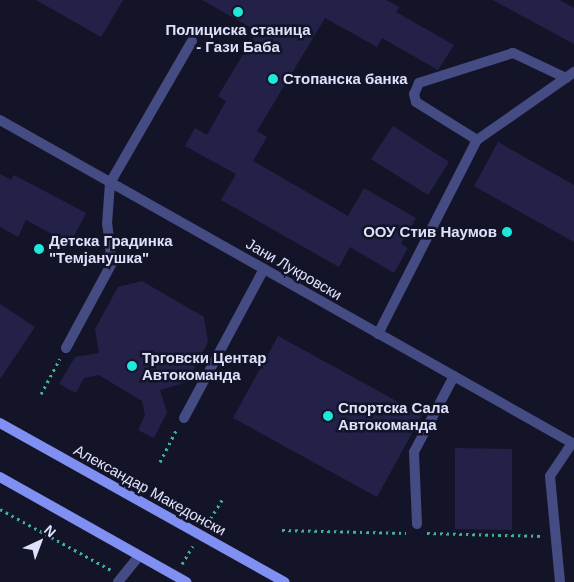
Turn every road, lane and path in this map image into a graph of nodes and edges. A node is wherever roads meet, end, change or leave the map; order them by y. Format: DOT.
graph roads {
  1 [pos="192,41"];
  2 [pos="570,75"];
  3 [pos="0,120"];
  4 [pos="477,140"];
  5 [pos="110,183"];
  6 [pos="264,269"];
  7 [pos="378,334"];
  8 [pos="66,348"];
  9 [pos="454,376"];
  10 [pos="41,394"];
  11 [pos="184,418"];
  12 [pos="0,423"];
  13 [pos="573,443"];
  14 [pos="160,462"];
  15 [pos="0,477"];
  16 [pos="0,509"];
  17 [pos="417,524"];
  18 [pos="139,556"];
  19 [pos="121,579"];
  20 [pos="186,582"];
  21 [pos="285,582"];
  22 [pos="560,582"];
  1 -- 5 [label="street"];
  2 -- 4 [label="street"];
  2 -- 4 [label="street"];
  3 -- 5 [label="street, Јани Лукровски"];
  4 -- 7 [label="street"];
  5 -- 6 [label="street, Јани Лукровски"];
  5 -- 8 [label="street"];
  6 -- 7 [label="street, Јани Лукровски"];
  6 -- 11 [label="street"];
  7 -- 9 [label="street, Јани Лукровски"];
  8 -- 10 [label="path"];
  9 -- 13 [label="street, Јани Лукровски"];
  9 -- 17 [label="street"];
  11 -- 14 [label="path"];
  12 -- 21 [label="street, Александар Македонски"];
  13 -- 22 [label="street"];
  15 -- 18 [label="street"];
  16 -- 19 [label="path"];
  18 -- 19 [label="street"];
  18 -- 20 [label="street"];
}
